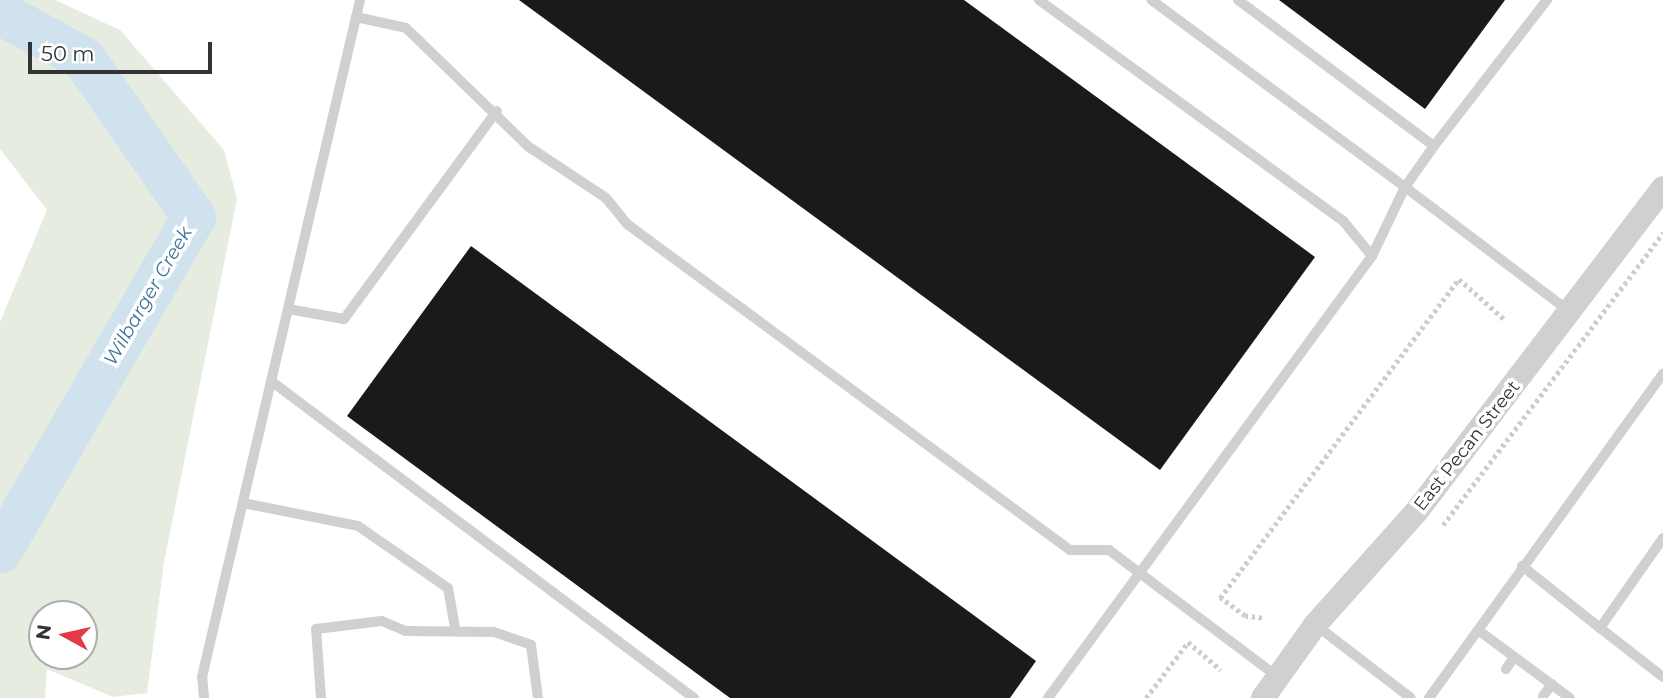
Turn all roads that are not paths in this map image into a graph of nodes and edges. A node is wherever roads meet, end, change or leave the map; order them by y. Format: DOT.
graph roads {
  1 [pos="360,0"];
  2 [pos="1039,0"];
  3 [pos="1151,0"];
  4 [pos="1238,0"];
  5 [pos="1547,0"];
  6 [pos="355,17"];
  7 [pos="497,111"];
  8 [pos="1434,146"];
  9 [pos="1405,187"];
  10 [pos="1663,188"];
  11 [pos="1372,256"];
  12 [pos="288,309"];
  13 [pos="1570,311"];
  14 [pos="1663,374"];
  15 [pos="271,381"];
  16 [pos="243,503"];
  17 [pos="1663,538"];
  18 [pos="1522,566"];
  19 [pos="1140,572"];
  20 [pos="1315,625"];
  21 [pos="455,627"];
  22 [pos="1600,628"];
  23 [pos="1478,630"];
  24 [pos="1514,657"];
  25 [pos="1506,668"];
  26 [pos="1278,677"];
  27 [pos="1663,677"];
  28 [pos="1552,684"];
  29 [pos="1543,696"];
  30 [pos="204,698"];
  31 [pos="321,698"];
  32 [pos="538,698"];
  33 [pos="694,698"];
  34 [pos="1048,698"];
  35 [pos="1264,698"];
  36 [pos="1410,698"];
  37 [pos="1429,698"];
  38 [pos="1570,698"];
  1 -- 6 [label="lane"];
  2 -- 11 [label="lane"];
  3 -- 9 [label="lane"];
  4 -- 8 [label="lane"];
  5 -- 8 [label="lane"];
  6 -- 7 [label="lane"];
  6 -- 12 [label="lane"];
  7 -- 12 [label="lane"];
  7 -- 19 [label="lane"];
  8 -- 9 [label="lane"];
  9 -- 11 [label="lane"];
  9 -- 13 [label="lane"];
  10 -- 13 [label="street, East Pecan Street"];
  11 -- 19 [label="lane"];
  12 -- 15 [label="lane"];
  13 -- 20 [label="street, East Pecan Street"];
  14 -- 18 [label="lane"];
  15 -- 16 [label="lane"];
  15 -- 33 [label="lane"];
  16 -- 21 [label="lane"];
  16 -- 30 [label="lane"];
  17 -- 22 [label="lane"];
  18 -- 22 [label="lane"];
  18 -- 23 [label="lane"];
  19 -- 26 [label="lane"];
  19 -- 34 [label="lane"];
  20 -- 26 [label="street, East Pecan Street"];
  20 -- 36 [label="lane"];
  21 -- 31 [label="lane"];
  21 -- 32 [label="lane"];
  22 -- 27 [label="lane"];
  23 -- 24 [label="lane"];
  23 -- 37 [label="lane"];
  24 -- 25 [label="lane"];
  24 -- 28 [label="lane"];
  26 -- 35 [label="street, East Pecan Street"];
  28 -- 29 [label="lane"];
  28 -- 38 [label="lane"];
}
